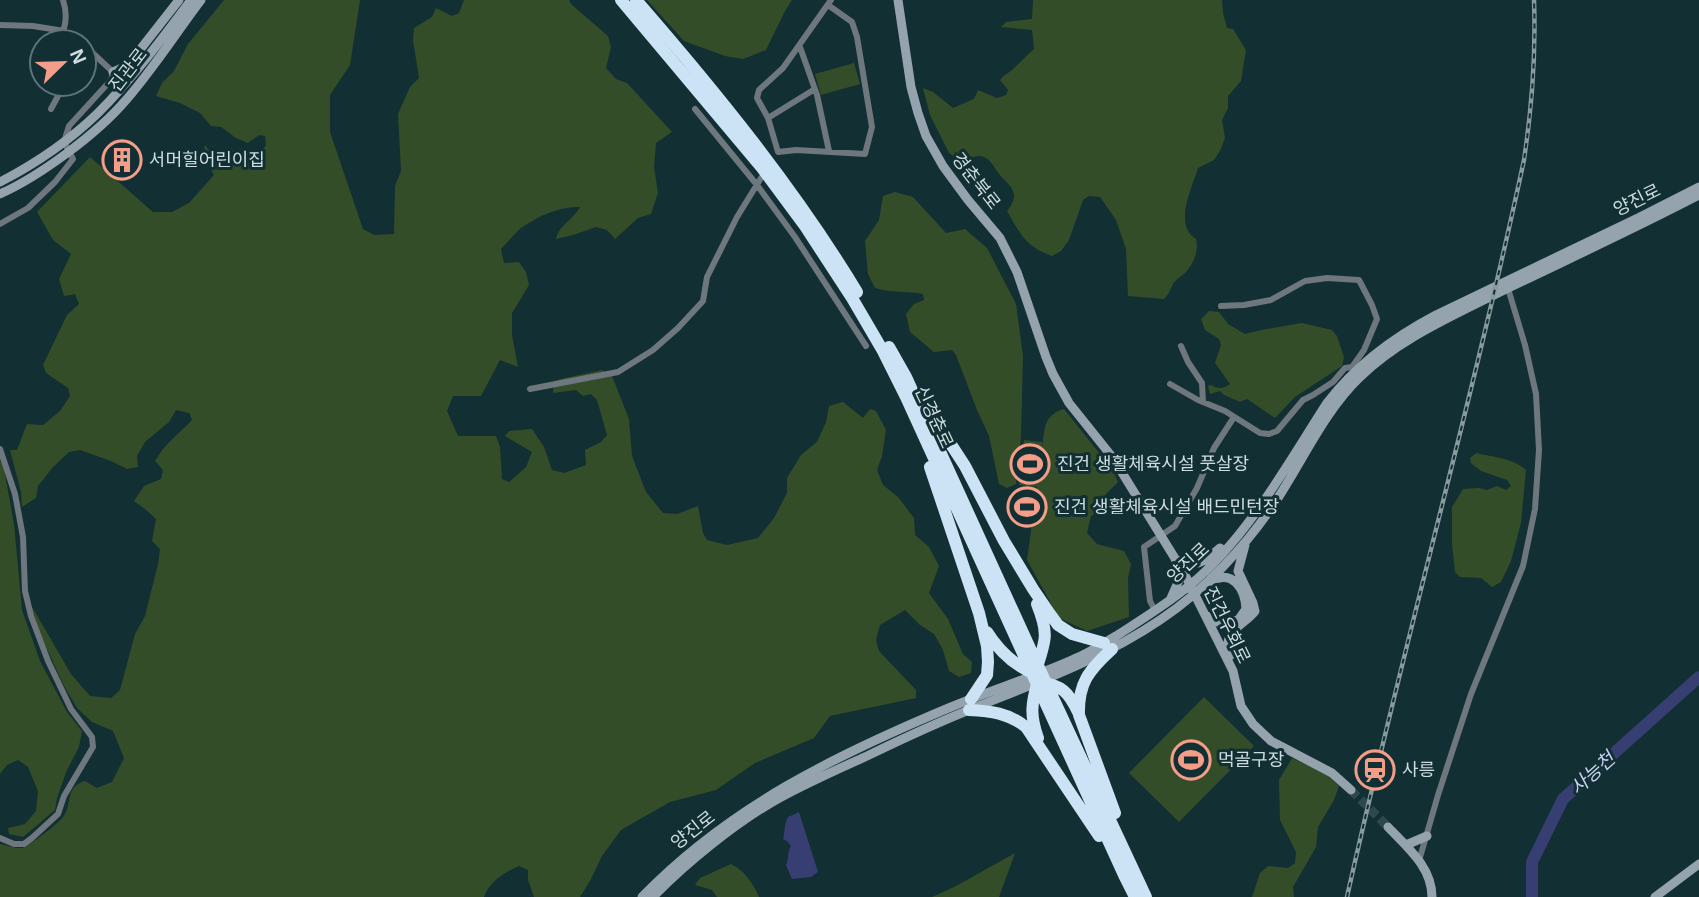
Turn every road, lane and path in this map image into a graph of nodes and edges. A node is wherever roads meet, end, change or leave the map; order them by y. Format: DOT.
graph roads {
  1 [pos="63,0"];
  2 [pos="179,0"];
  3 [pos="191,0"];
  4 [pos="201,0"];
  5 [pos="621,0"];
  6 [pos="636,0"];
  7 [pos="898,0"];
  8 [pos="829,3"];
  9 [pos="0,25"];
  10 [pos="45,28"];
  11 [pos="64,28"];
  12 [pos="800,47"];
  13 [pos="98,58"];
  14 [pos="113,72"];
  15 [pos="815,89"];
  16 [pos="57,98"];
  17 [pos="51,109"];
  18 [pos="695,109"];
  19 [pos="768,118"];
  20 [pos="66,146"];
  21 [pos="829,151"];
  22 [pos="0,182"];
  23 [pos="759,182"];
  24 [pos="1699,187"];
  25 [pos="0,194"];
  26 [pos="1699,195"];
  27 [pos="0,224"];
  28 [pos="1507,285"];
  29 [pos="1221,306"];
  30 [pos="866,346"];
  31 [pos="1181,346"];
  32 [pos="1364,349"];
  33 [pos="1371,358"];
  34 [pos="1053,373"];
  35 [pos="906,377"];
  36 [pos="1170,384"];
  37 [pos="530,389"];
  38 [pos="906,397"];
  39 [pos="1203,402"];
  40 [pos="1234,418"];
  41 [pos="0,449"];
  42 [pos="1160,535"];
  43 [pos="1249,537"];
  44 [pos="1233,540"];
  45 [pos="1175,559"];
  46 [pos="1022,571"];
  47 [pos="1206,583"];
  48 [pos="1193,589"];
  49 [pos="1171,599"];
  50 [pos="1182,604"];
  51 [pos="1155,611"];
  52 [pos="1206,615"];
  53 [pos="983,626"];
  54 [pos="1215,632"];
  55 [pos="1108,646"];
  56 [pos="1029,657"];
  57 [pos="1233,671"];
  58 [pos="1037,677"];
  59 [pos="970,704"];
  60 [pos="1079,715"];
  61 [pos="1043,751"];
  62 [pos="1351,790"];
  63 [pos="1388,827"];
  64 [pos="1427,836"];
  65 [pos="0,838"];
  66 [pos="1406,845"];
  67 [pos="1419,861"];
  68 [pos="1699,864"];
  69 [pos="1129,873"];
  70 [pos="642,897"];
  71 [pos="653,897"];
  72 [pos="1135,897"];
  73 [pos="1146,897"];
  74 [pos="1432,897"];
  75 [pos="1655,897"];
  1 -- 11 [label="street"];
  2 -- 14 [label="main road"];
  3 -- 20 [label="main road, 진관로"];
  4 -- 20 [label="main road, 진관로"];
  5 -- 38 [label="highway, 신경춘로"];
  6 -- 35 [label="highway, 신경춘로"];
  7 -- 34 [label="main road, 경춘북로"];
  8 -- 12 [label="street"];
  8 -- 21 [label="street"];
  9 -- 10 [label="street"];
  12 -- 15 [label="street"];
  12 -- 19 [label="street"];
  13 -- 14 [label="street"];
  14 -- 20 [label="street"];
  15 -- 19 [label="street"];
  15 -- 21 [label="street"];
  16 -- 17 [label="street"];
  18 -- 23 [label="street"];
  19 -- 21 [label="street"];
  20 -- 22 [label="main road, 진관로"];
  20 -- 25 [label="main road, 진관로"];
  20 -- 27 [label="street"];
  23 -- 30 [label="street"];
  23 -- 37 [label="street"];
  24 -- 28 [label="main road, 양진로"];
  26 -- 28 [label="main road, 양진로"];
  28 -- 33 [label="main road, 양진로"];
  28 -- 43 [label="main road, 양진로"];
  28 -- 64 [label="street"];
  29 -- 32 [label="street"];
  31 -- 39 [label="street"];
  32 -- 33 [label="street"];
  32 -- 40 [label="street"];
  33 -- 44 [label="main road, 양진로"];
  34 -- 42 [label="main road, 진건우회로"];
  35 -- 46 [label="highway"];
  35 -- 56 [label="highway, 신경춘로"];
  36 -- 39 [label="street"];
  38 -- 53 [label="highway"];
  38 -- 56 [label="highway, 신경춘로"];
  39 -- 40 [label="street"];
  40 -- 42 [label="street"];
  41 -- 65 [label="street"];
  42 -- 45 [label="main road, 진건우회로"];
  42 -- 51 [label="street"];
  43 -- 47 [label="main road, 양진로"];
  43 -- 57 [label="main road"];
  44 -- 45 [label="main road"];
  44 -- 48 [label="main road, 양진로"];
  45 -- 48 [label="main road, 진건우회로"];
  45 -- 49 [label="main road"];
  46 -- 55 [label="highway"];
  46 -- 58 [label="highway"];
  47 -- 48 [label="main road, 양진로"];
  47 -- 52 [label="main road"];
  48 -- 49 [label="main road, 양진로"];
  48 -- 50 [label="main road, 양진로"];
  48 -- 52 [label="main road, 진건우회로"];
  49 -- 51 [label="main road, 양진로"];
  50 -- 54 [label="main road"];
  50 -- 55 [label="main road, 양진로"];
  51 -- 55 [label="main road, 양진로"];
  52 -- 54 [label="main road, 진건우회로"];
  53 -- 58 [label="highway"];
  53 -- 59 [label="highway"];
  54 -- 57 [label="main road, 진건우회로"];
  55 -- 58 [label="main road, 양진로"];
  55 -- 60 [label="highway"];
  56 -- 69 [label="highway, 신경춘로"];
  57 -- 62 [label="main road, 진건우회로"];
  58 -- 59 [label="main road, 양진로"];
  58 -- 60 [label="highway"];
  58 -- 61 [label="highway"];
  59 -- 61 [label="highway"];
  59 -- 70 [label="main road, 양진로"];
  59 -- 71 [label="main road, 양진로"];
  60 -- 69 [label="highway"];
  61 -- 69 [label="highway"];
  63 -- 66 [label="main road"];
  64 -- 66 [label="main road"];
  64 -- 67 [label="street"];
  66 -- 67 [label="main road"];
  67 -- 74 [label="main road"];
  68 -- 75 [label="main road"];
  69 -- 72 [label="highway, 신경춘로"];
  69 -- 73 [label="highway, 신경춘로"];
}
